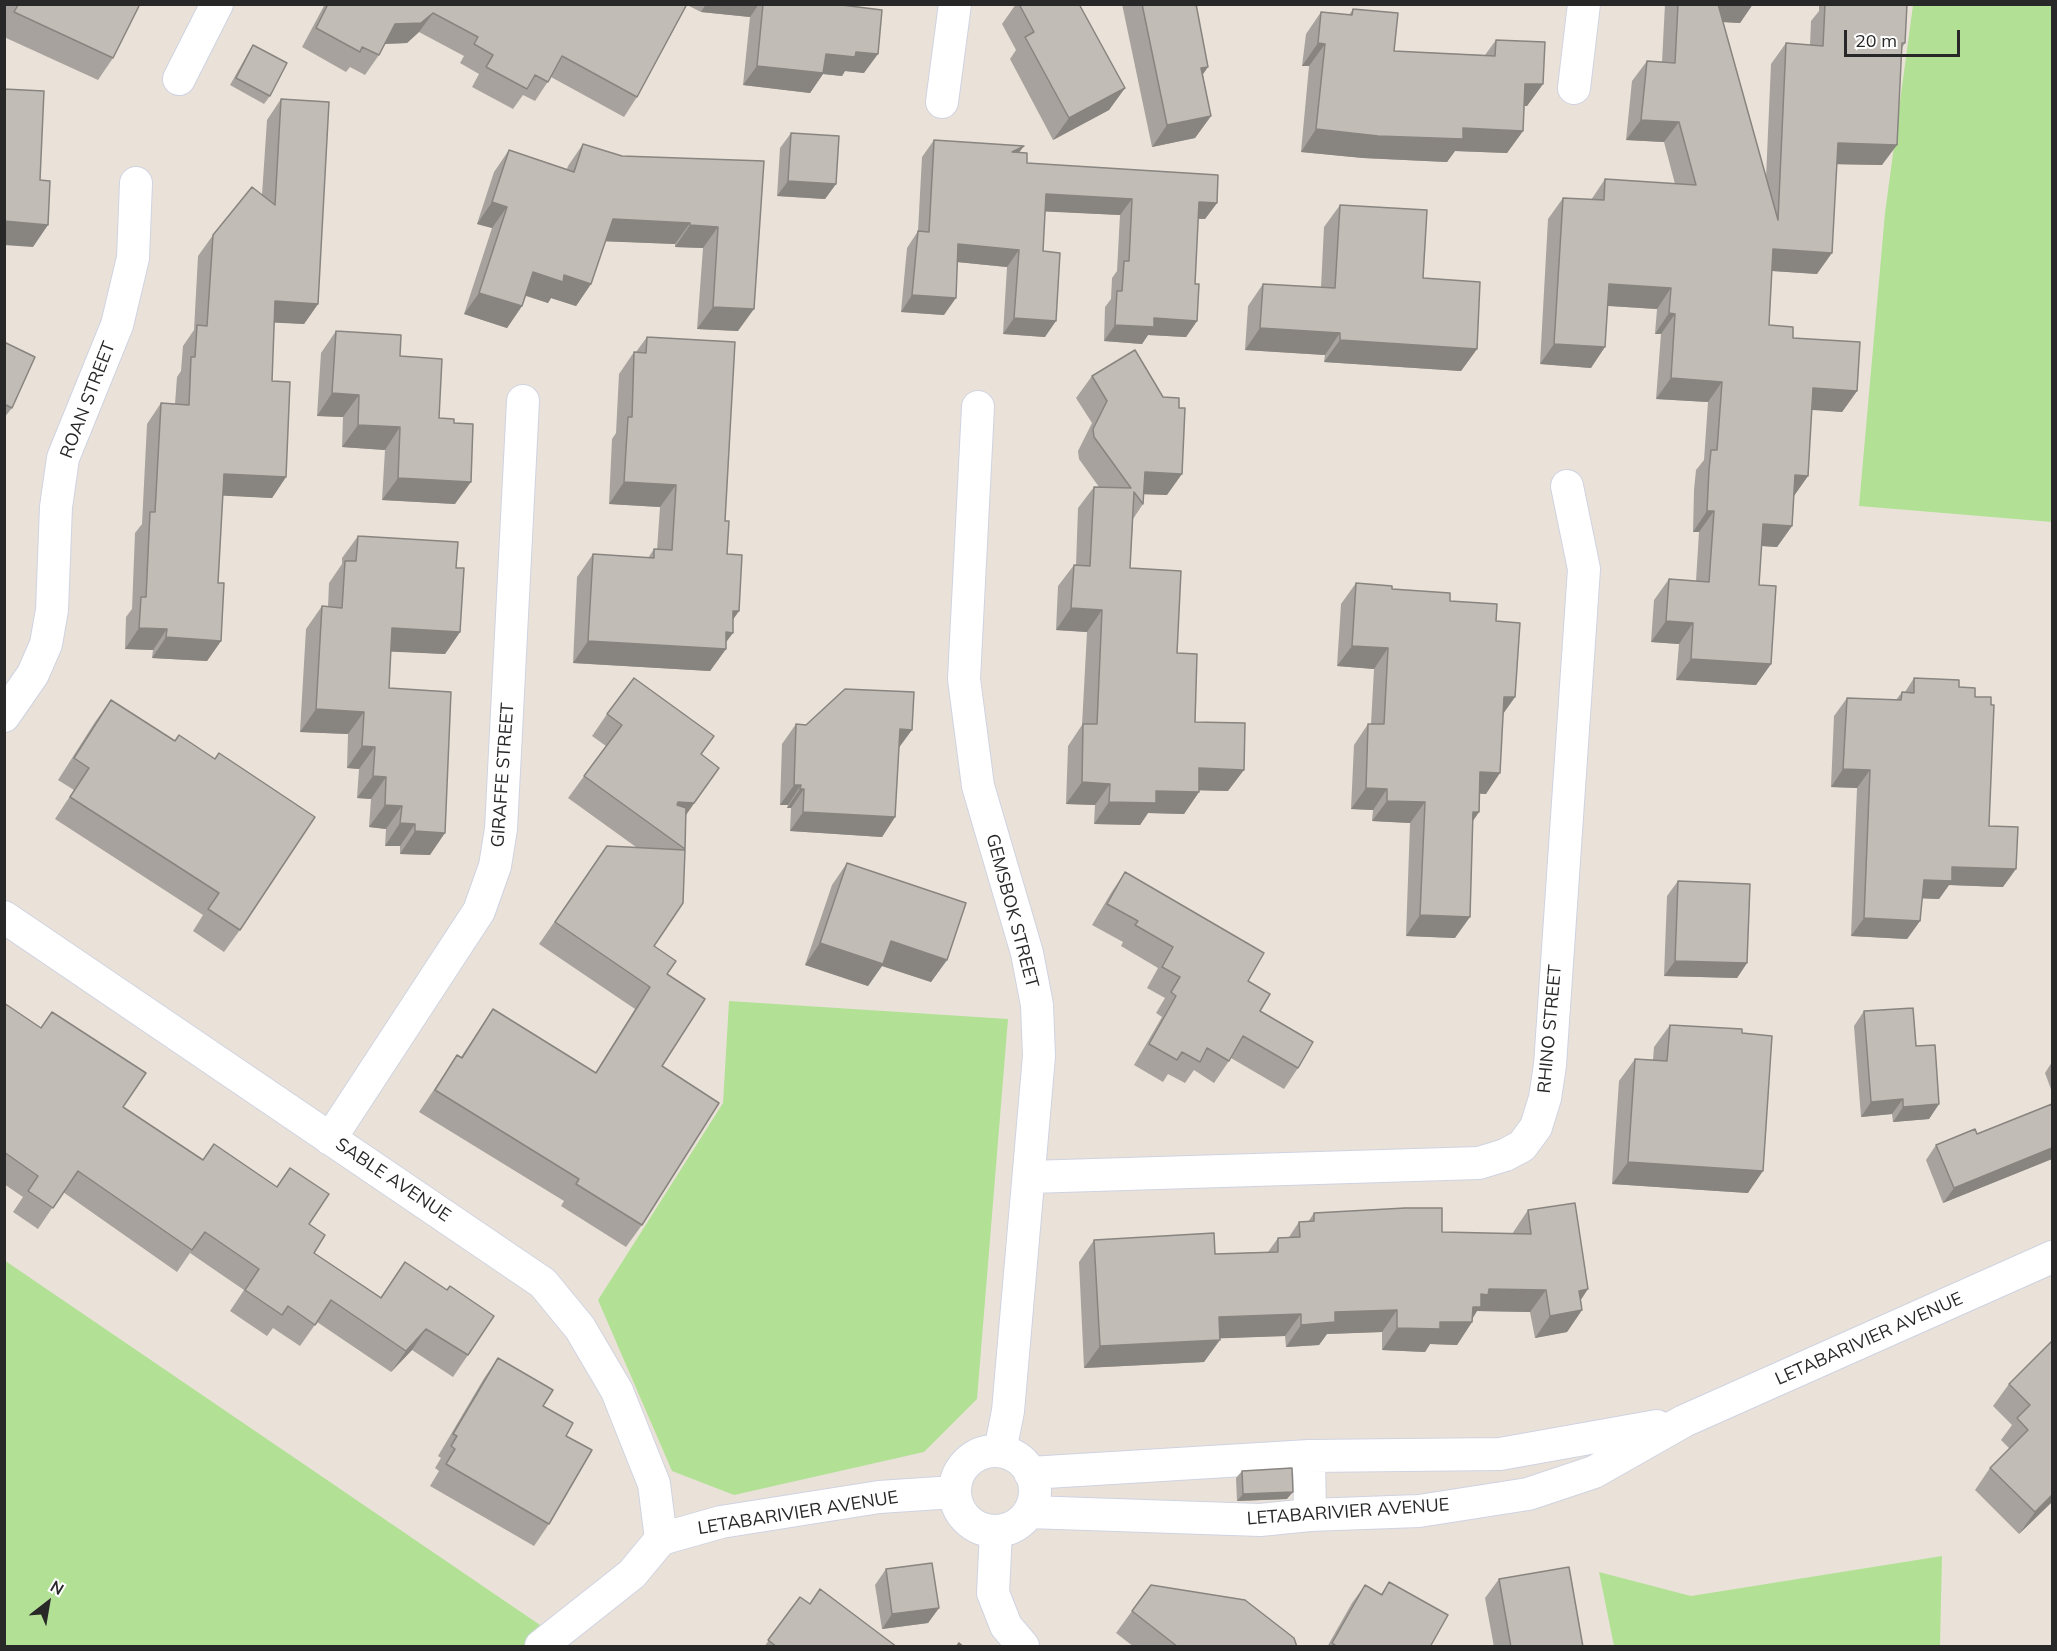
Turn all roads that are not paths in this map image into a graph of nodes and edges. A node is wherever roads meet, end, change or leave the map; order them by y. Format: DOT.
graph roads {
  1 [pos="217,4"];
  2 [pos="955,4"];
  3 [pos="1584,4"];
  4 [pos="179,79"];
  5 [pos="1574,88"];
  6 [pos="942,102"];
  7 [pos="136,183"];
  8 [pos="524,400"];
  9 [pos="978,408"];
  10 [pos="1567,486"];
  11 [pos="4,716"];
  12 [pos="4,917"];
  13 [pos="330,1139"];
  14 [pos="1030,1177"];
  15 [pos="2052,1257"];
  16 [pos="1684,1421"];
  17 [pos="1000,1451"];
  18 [pos="1309,1456"];
  19 [pos="1030,1473"];
  20 [pos="954,1492"];
  21 [pos="1029,1512"];
  22 [pos="1310,1515"];
  23 [pos="996,1531"];
  24 [pos="661,1539"];
  25 [pos="541,1647"];
  26 [pos="1023,1647"];
  1 -- 4 [label="street"];
  2 -- 6 [label="street"];
  3 -- 5 [label="street"];
  7 -- 11 [label="street, ROAN STREET"];
  8 -- 13 [label="street, GIRAFFE STREET"];
  9 -- 14 [label="street, GEMSBOK STREET"];
  10 -- 14 [label="street, RHINO STREET"];
  12 -- 13 [label="street, SABLE AVENUE"];
  13 -- 24 [label="street, SABLE AVENUE"];
  14 -- 17 [label="street, GEMSBOK STREET"];
  15 -- 16 [label="street, LETABARIVIER AVENUE"];
  16 -- 18 [label="street, LETABARIVIER AVENUE"];
  16 -- 22 [label="street, LETABARIVIER AVENUE"];
  17 -- 19 [label="street"];
  17 -- 20 [label="street"];
  18 -- 19 [label="street, LETABARIVIER AVENUE"];
  18 -- 22 [label="street"];
  19 -- 21 [label="street"];
  20 -- 23 [label="street"];
  20 -- 24 [label="street, LETABARIVIER AVENUE"];
  21 -- 22 [label="street, LETABARIVIER AVENUE"];
  21 -- 23 [label="street"];
  23 -- 26 [label="street"];
  24 -- 25 [label="street"];
}
